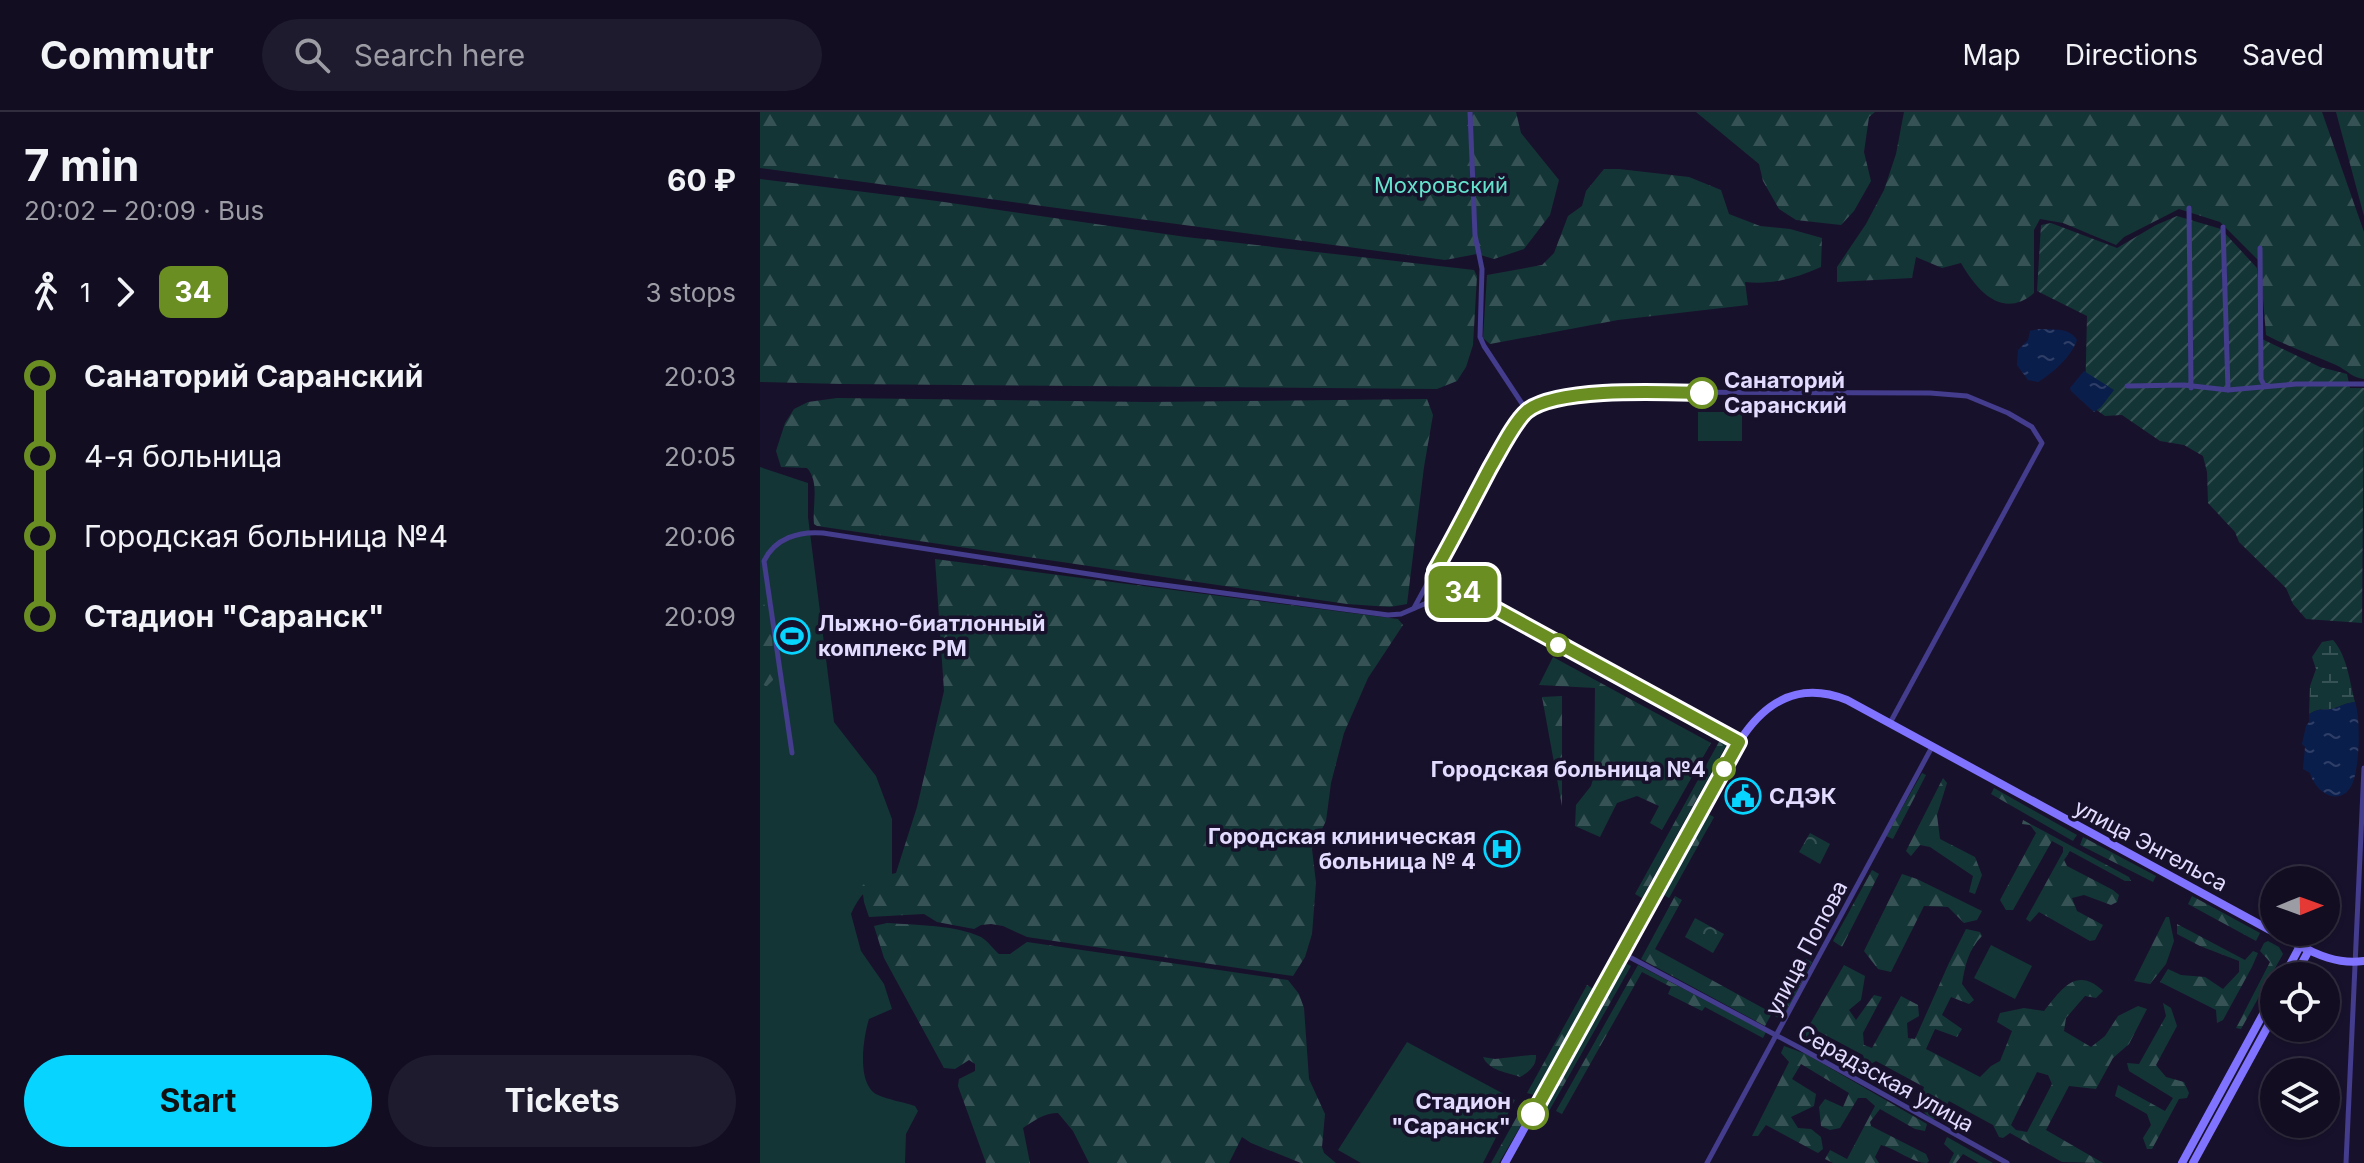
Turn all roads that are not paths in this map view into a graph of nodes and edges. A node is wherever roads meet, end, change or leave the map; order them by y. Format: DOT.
graph roads {
  1 [pos="1470,112"];
  2 [pos="2189,208"];
  3 [pos="2223,227"];
  4 [pos="2260,248"];
  5 [pos="2364,384"];
  6 [pos="2127,386"];
  7 [pos="2269,387"];
  8 [pos="2191,388"];
  9 [pos="2228,390"];
  10 [pos="1527,411"];
  11 [pos="1435,571"];
  12 [pos="1459,589"];
  13 [pos="1414,608"];
  14 [pos="1890,724"];
  15 [pos="1739,742"];
  16 [pos="1932,747"];
  17 [pos="792,753"];
  18 [pos="2364,768"];
  19 [pos="2363,806"];
  20 [pos="2305,948"];
  21 [pos="1622,953"];
  22 [pos="2294,962"];
  23 [pos="2300,962"];
  24 [pos="2360,962"];
  25 [pos="2260,1020"];
  26 [pos="1776,1036"];
  27 [pos="2260,1041"];
  28 [pos="1505,1163"];
  29 [pos="1707,1163"];
  30 [pos="2007,1163"];
  31 [pos="2182,1163"];
  32 [pos="2193,1163"];
  33 [pos="2346,1163"];
  1 -- 10 [label="street"];
  2 -- 8 [label="street"];
  3 -- 9 [label="street"];
  4 -- 7 [label="street"];
  5 -- 7 [label="street"];
  6 -- 8 [label="street"];
  7 -- 9 [label="street"];
  8 -- 9 [label="street"];
  10 -- 11 [label="street"];
  10 -- 14 [label="street"];
  11 -- 12 [label="street"];
  11 -- 13 [label="street"];
  12 -- 13 [label="street"];
  12 -- 15 [label="street"];
  13 -- 17 [label="street"];
  14 -- 15 [label="main road"];
  14 -- 16 [label="main road"];
  15 -- 21 [label="main road"];
  16 -- 20 [label="main road, улица Энгельса"];
  16 -- 26 [label="street, улица Попова"];
  18 -- 19 [label="street"];
  19 -- 24 [label="street"];
  20 -- 22 [label="main road"];
  20 -- 23 [label="main road"];
  20 -- 24 [label="main road, улица Энгельса"];
  21 -- 26 [label="street, Серадзская улица"];
  21 -- 28 [label="main road"];
  24 -- 33 [label="street"];
  25 -- 31 [label="main road"];
  26 -- 29 [label="street, улица Попова"];
  26 -- 30 [label="street, Серадзская улица"];
  27 -- 32 [label="main road"];
}
